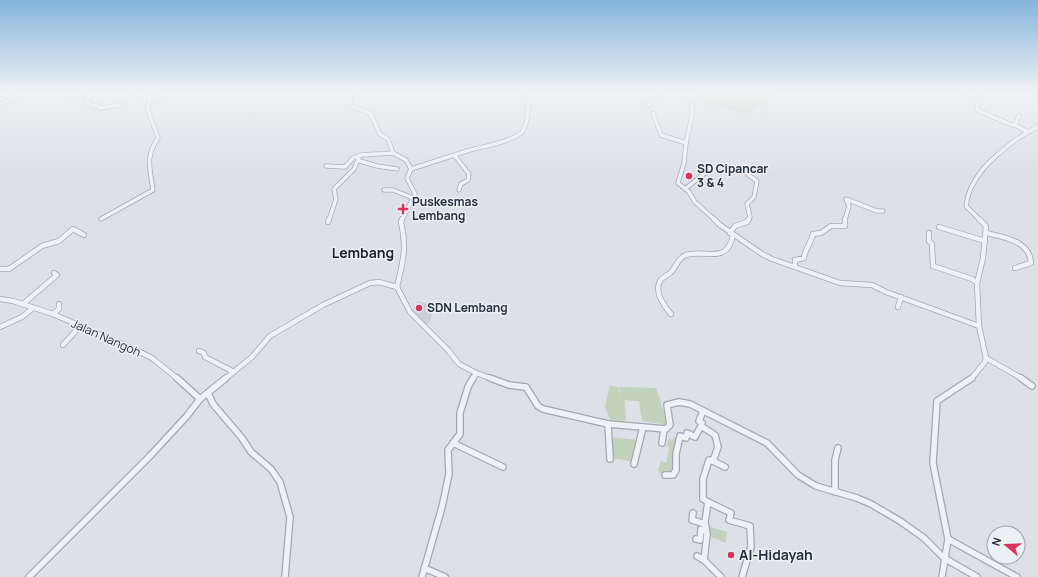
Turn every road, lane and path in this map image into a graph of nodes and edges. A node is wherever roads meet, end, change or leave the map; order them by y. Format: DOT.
graph roads {
  1 [pos="151,120"];
  2 [pos="373,120"];
  3 [pos="526,120"];
  4 [pos="655,120"];
  5 [pos="691,120"];
  6 [pos="1000,120"];
  7 [pos="1017,120"];
  8 [pos="1015,125"];
  9 [pos="1038,126"];
  10 [pos="1028,132"];
  11 [pos="686,143"];
  12 [pos="393,153"];
  13 [pos="455,156"];
  14 [pos="359,159"];
  15 [pos="326,166"];
  16 [pos="397,169"];
  17 [pos="411,169"];
  18 [pos="746,172"];
  19 [pos="705,173"];
  20 [pos="685,189"];
  21 [pos="384,190"];
  22 [pos="459,190"];
  23 [pos="413,198"];
  24 [pos="883,212"];
  25 [pos="100,219"];
  26 [pos="328,222"];
  27 [pos="939,227"];
  28 [pos="986,232"];
  29 [pos="929,233"];
  30 [pos="731,234"];
  31 [pos="84,235"];
  32 [pos="985,241"];
  33 [pos="795,267"];
  34 [pos="1015,268"];
  35 [pos="0,270"];
  36 [pos="54,272"];
  37 [pos="977,283"];
  38 [pos="397,287"];
  39 [pos="901,297"];
  40 [pos="0,299"];
  41 [pos="23,304"];
  42 [pos="59,304"];
  43 [pos="898,307"];
  44 [pos="33,308"];
  45 [pos="53,314"];
  46 [pos="671,314"];
  47 [pos="80,326"];
  48 [pos="979,326"];
  49 [pos="0,327"];
  50 [pos="63,346"];
  51 [pos="199,351"];
  52 [pos="986,358"];
  53 [pos="234,372"];
  54 [pos="476,373"];
  55 [pos="1032,386"];
  56 [pos="208,393"];
  57 [pos="200,399"];
  58 [pos="703,411"];
  59 [pos="608,424"];
  60 [pos="701,426"];
  61 [pos="643,427"];
  62 [pos="664,429"];
  63 [pos="662,442"];
  64 [pos="453,443"];
  65 [pos="838,448"];
  66 [pos="610,459"];
  67 [pos="713,461"];
  68 [pos="634,464"];
  69 [pos="503,467"];
  70 [pos="725,467"];
  71 [pos="665,475"];
  72 [pos="835,492"];
  73 [pos="708,502"];
  74 [pos="693,513"];
  75 [pos="705,524"];
  76 [pos="706,531"];
  77 [pos="696,539"];
  78 [pos="948,539"];
  79 [pos="697,556"];
  80 [pos="944,558"];
  81 [pos="704,560"];
  82 [pos="424,568"];
  83 [pos="29,577"];
  84 [pos="285,577"];
  85 [pos="422,577"];
  86 [pos="445,577"];
  87 [pos="721,577"];
  88 [pos="742,577"];
  89 [pos="942,577"];
  90 [pos="977,577"];
  91 [pos="1017,577"];
  1 -- 25 [label="street"];
  2 -- 12 [label="street"];
  3 -- 13 [label="street"];
  4 -- 11 [label="street"];
  5 -- 11 [label="street"];
  6 -- 8 [label="street"];
  7 -- 8 [label="street"];
  8 -- 10 [label="street"];
  9 -- 10 [label="street"];
  10 -- 28 [label="street"];
  11 -- 20 [label="street"];
  12 -- 14 [label="street"];
  12 -- 17 [label="street"];
  13 -- 17 [label="street"];
  13 -- 22 [label="street"];
  14 -- 15 [label="street"];
  14 -- 16 [label="street"];
  14 -- 26 [label="street"];
  17 -- 23 [label="street"];
  18 -- 30 [label="street"];
  19 -- 20 [label="street"];
  20 -- 30 [label="street"];
  21 -- 23 [label="street"];
  23 -- 38 [label="street"];
  24 -- 33 [label="street"];
  27 -- 32 [label="street"];
  28 -- 32 [label="street"];
  28 -- 34 [label="street"];
  29 -- 37 [label="street"];
  30 -- 33 [label="street"];
  30 -- 46 [label="street"];
  31 -- 35 [label="street"];
  32 -- 37 [label="street"];
  33 -- 39 [label="street"];
  36 -- 41 [label="street"];
  37 -- 48 [label="street"];
  38 -- 53 [label="street"];
  38 -- 54 [label="street"];
  39 -- 43 [label="street"];
  39 -- 48 [label="street"];
  40 -- 41 [label="street, Jalan Nangoh"];
  41 -- 44 [label="street, Jalan Nangoh"];
  42 -- 45 [label="street"];
  44 -- 45 [label="street, Jalan Nangoh"];
  44 -- 49 [label="street"];
  45 -- 47 [label="street, Jalan Nangoh"];
  47 -- 50 [label="street"];
  47 -- 57 [label="street, Jalan Nangoh"];
  48 -- 52 [label="street"];
  51 -- 53 [label="street"];
  52 -- 55 [label="street"];
  52 -- 78 [label="street"];
  53 -- 56 [label="street"];
  54 -- 59 [label="street"];
  54 -- 64 [label="street"];
  56 -- 57 [label="street"];
  56 -- 84 [label="street"];
  57 -- 83 [label="street"];
  58 -- 60 [label="street"];
  58 -- 62 [label="street"];
  58 -- 72 [label="street"];
  59 -- 61 [label="street"];
  59 -- 66 [label="street"];
  60 -- 67 [label="street"];
  60 -- 71 [label="street"];
  61 -- 62 [label="street"];
  61 -- 68 [label="street"];
  62 -- 63 [label="street"];
  64 -- 69 [label="street"];
  64 -- 82 [label="street"];
  65 -- 72 [label="street"];
  67 -- 70 [label="street"];
  67 -- 73 [label="street"];
  72 -- 80 [label="street"];
  73 -- 75 [label="street"];
  73 -- 88 [label="street"];
  74 -- 75 [label="street"];
  75 -- 76 [label="street"];
  76 -- 77 [label="street"];
  76 -- 81 [label="street"];
  78 -- 80 [label="street"];
  78 -- 91 [label="street"];
  79 -- 81 [label="street"];
  80 -- 89 [label="street"];
  80 -- 90 [label="street"];
  81 -- 87 [label="street"];
  82 -- 85 [label="street"];
  82 -- 86 [label="street"];
}
